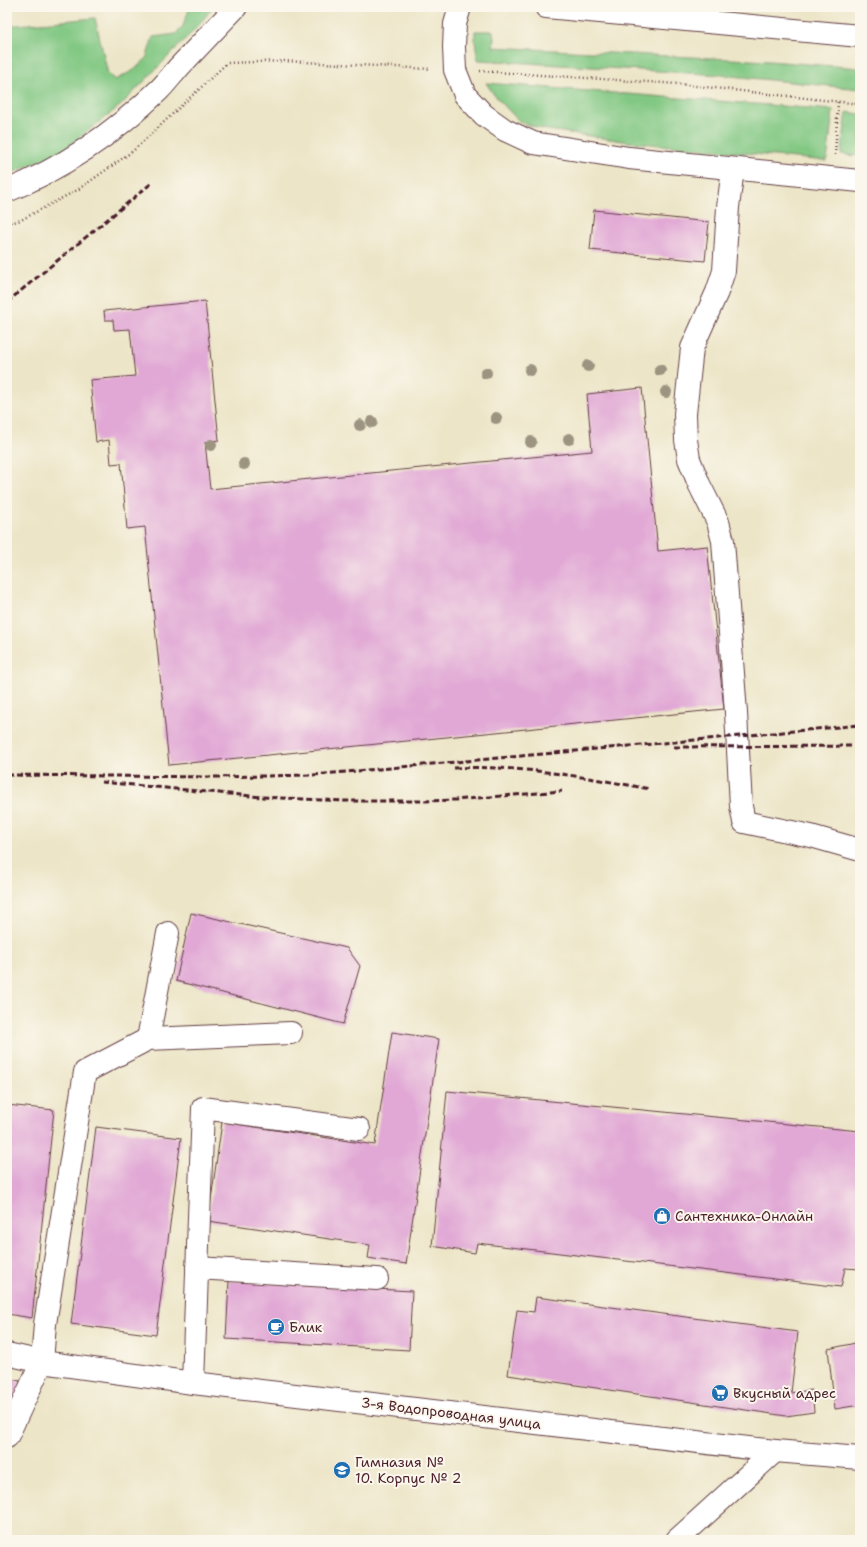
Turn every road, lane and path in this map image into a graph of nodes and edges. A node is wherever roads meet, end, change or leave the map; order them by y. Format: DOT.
graph roads {
  1 [pos="236,7"];
  2 [pos="460,7"];
  3 [pos="546,7"];
  4 [pos="860,36"];
  5 [pos="437,69"];
  6 [pos="476,71"];
  7 [pos="838,102"];
  8 [pos="860,104"];
  9 [pos="732,169"];
  10 [pos="835,178"];
  11 [pos="860,181"];
  12 [pos="7,190"];
  13 [pos="7,224"];
  14 [pos="860,850"];
  15 [pos="168,933"];
  16 [pos="291,1033"];
  17 [pos="148,1040"];
  18 [pos="359,1128"];
  19 [pos="197,1268"];
  20 [pos="378,1279"];
  21 [pos="7,1354"];
  22 [pos="42,1362"];
  23 [pos="193,1383"];
  24 [pos="7,1437"];
  25 [pos="775,1451"];
  26 [pos="860,1458"];
  27 [pos="677,1540"];
  1 -- 12 [label="main road"];
  2 -- 9 [label="main road"];
  3 -- 4 [label="main road"];
  5 -- 13 [label="path"];
  6 -- 7 [label="path"];
  7 -- 8 [label="path"];
  7 -- 10 [label="path"];
  9 -- 10 [label="main road"];
  9 -- 14 [label="main road"];
  10 -- 11 [label="main road"];
  15 -- 17 [label="main road"];
  16 -- 17 [label="main road"];
  17 -- 22 [label="main road"];
  18 -- 19 [label="main road"];
  19 -- 20 [label="main road"];
  19 -- 23 [label="main road"];
  21 -- 22 [label="main road, 3-я Водопроводная улица"];
  22 -- 23 [label="main road, 3-я Водопроводная улица"];
  22 -- 24 [label="main road"];
  23 -- 25 [label="main road, 3-я Водопроводная улица"];
  25 -- 26 [label="main road, 3-я Водопроводная улица"];
  25 -- 27 [label="main road"];
}
